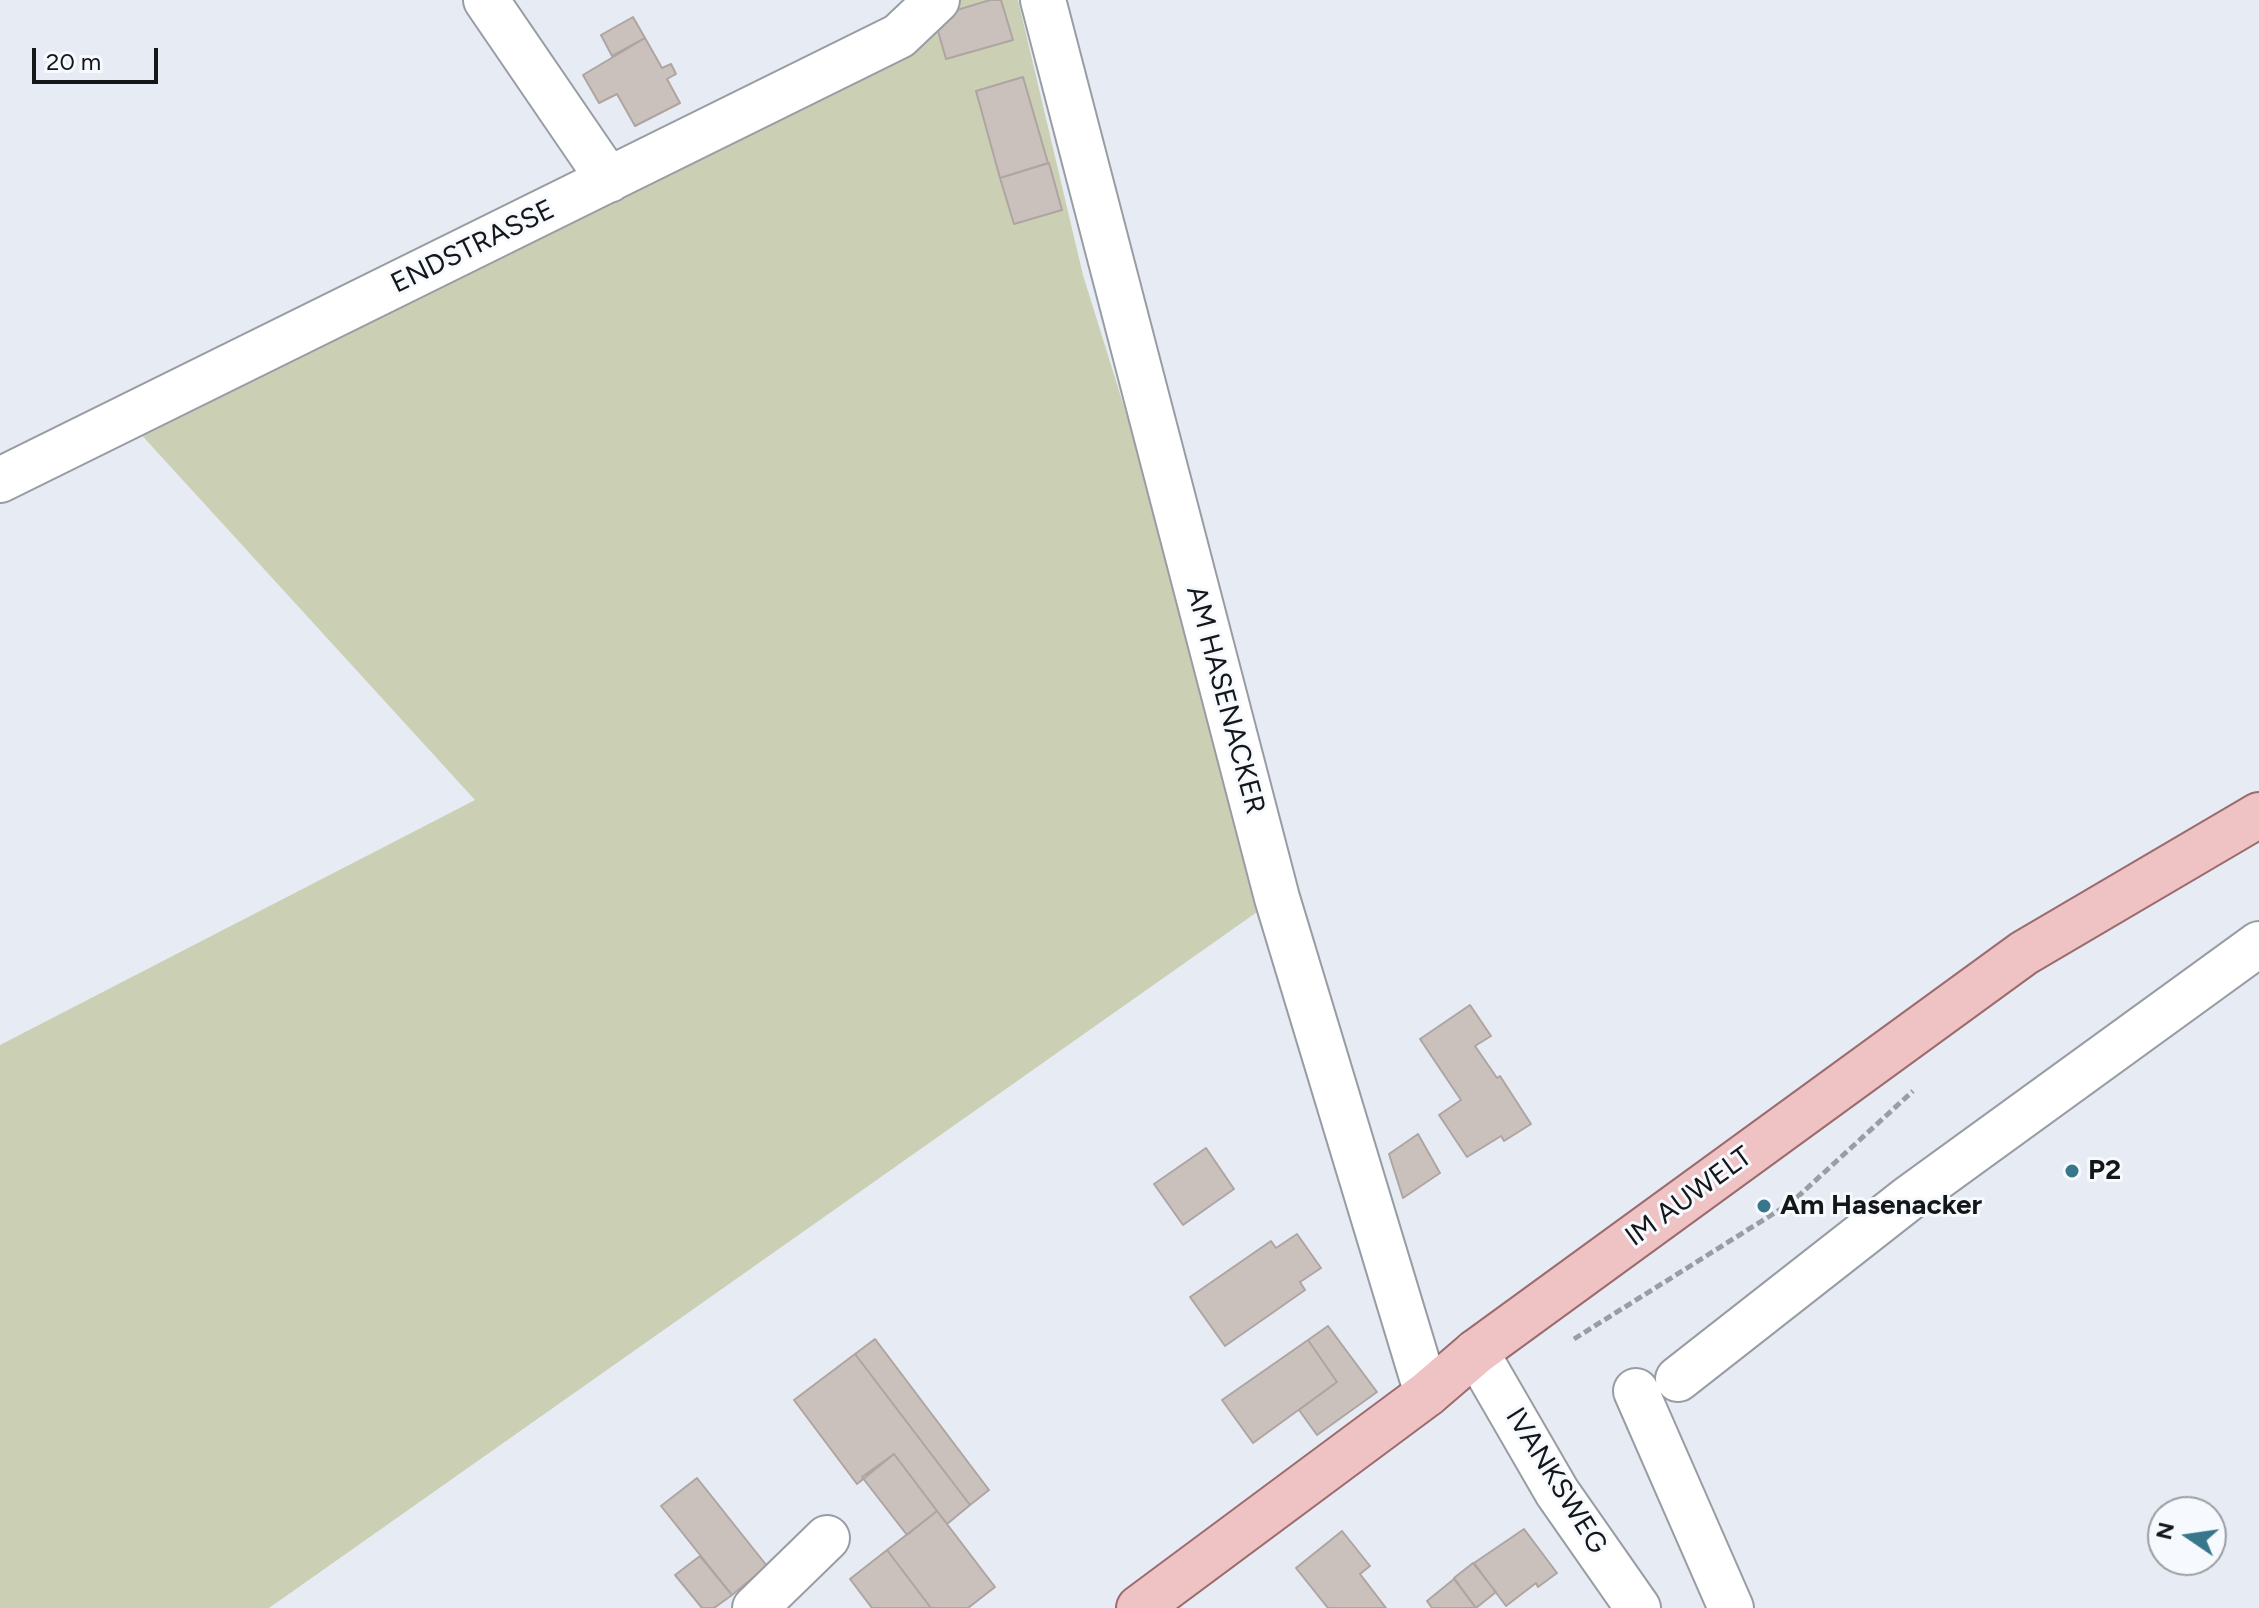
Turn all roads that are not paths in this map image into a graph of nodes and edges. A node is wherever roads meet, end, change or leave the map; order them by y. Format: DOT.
graph roads {
  1 [pos="486,0"];
  2 [pos="937,0"];
  3 [pos="1043,0"];
  4 [pos="609,180"];
  5 [pos="0,480"];
  6 [pos="2259,815"];
  7 [pos="2259,944"];
  8 [pos="1476,1352"];
  9 [pos="1678,1379"];
  10 [pos="1636,1391"];
  11 [pos="1427,1394"];
  12 [pos="827,1538"];
  13 [pos="755,1608"];
  14 [pos="1139,1608"];
  15 [pos="1638,1608"];
  16 [pos="1731,1608"];
  1 -- 4 [label="street"];
  2 -- 4 [label="street, ENDSTRASSE"];
  3 -- 11 [label="street, AM HASENACKER"];
  4 -- 5 [label="street, ENDSTRASSE"];
  6 -- 8 [label="main road, IM AUWELT"];
  7 -- 9 [label="street"];
  8 -- 11 [label="main road, IM AUWELT"];
  8 -- 15 [label="street, IVANKSWEG"];
  10 -- 16 [label="street"];
  11 -- 14 [label="main road, IM AUWELT"];
  12 -- 13 [label="street"];
}
